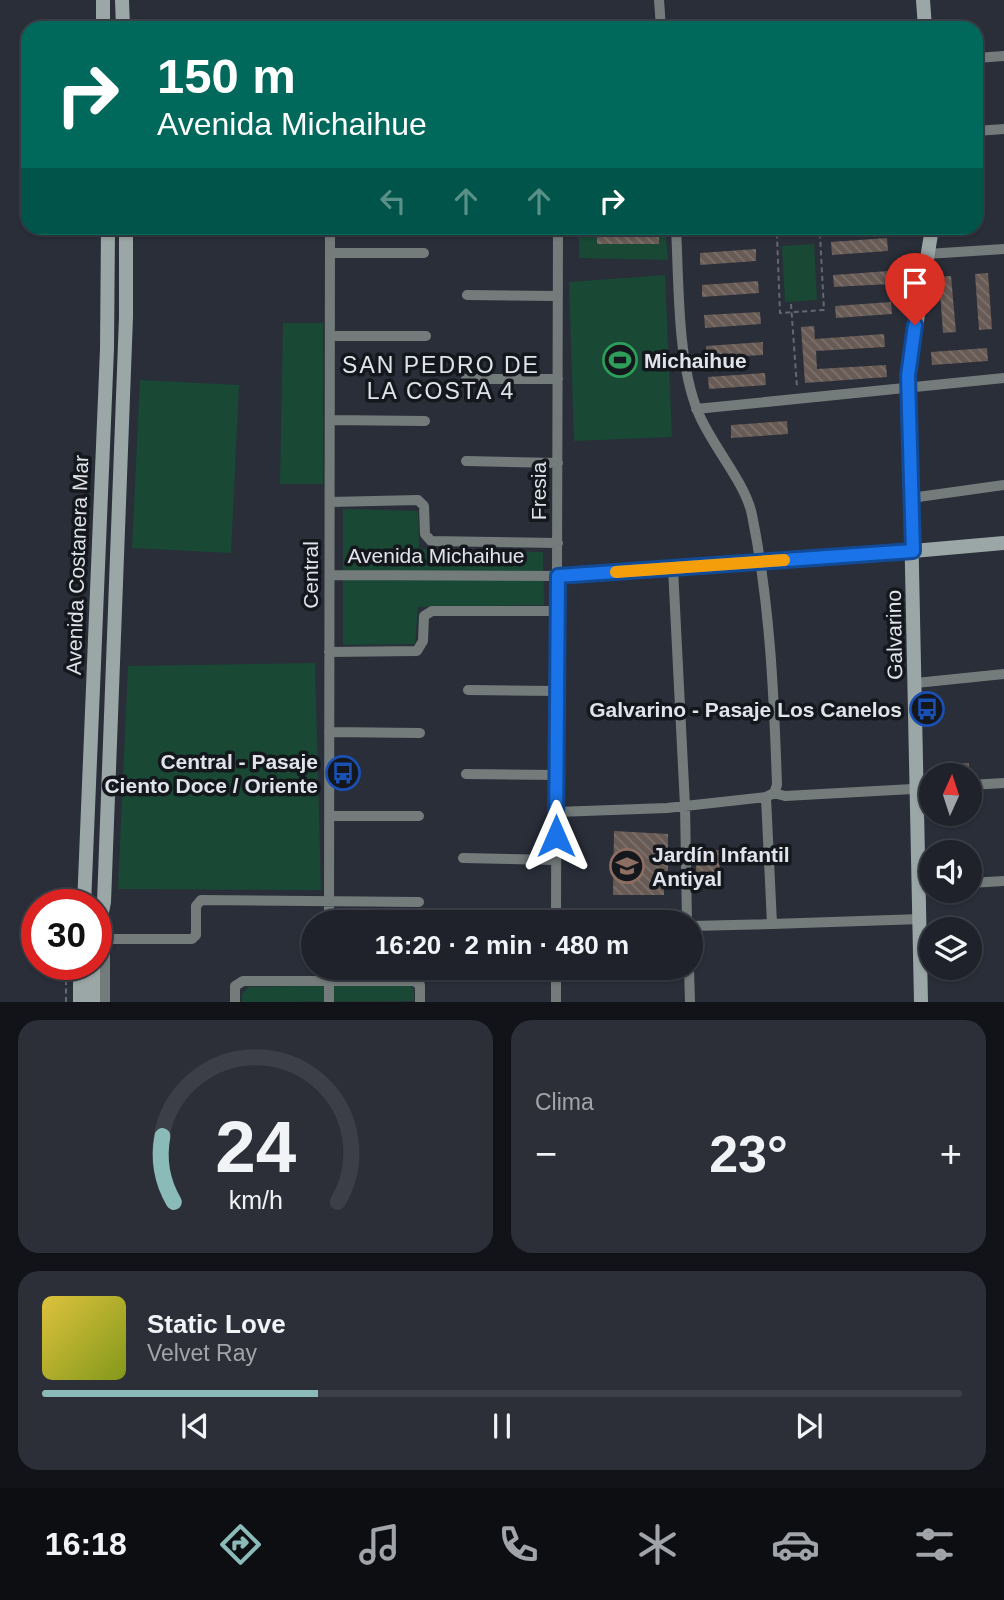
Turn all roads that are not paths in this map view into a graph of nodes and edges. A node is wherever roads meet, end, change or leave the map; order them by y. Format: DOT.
graph roads {
  1 [pos="103,0"];
  2 [pos="122,0"];
  3 [pos="659,0"];
  4 [pos="923,0"];
  5 [pos="103,21"];
  6 [pos="123,21"];
  7 [pos="660,21"];
  8 [pos="924,21"];
  9 [pos="1004,56"];
  10 [pos="983,58"];
  11 [pos="1004,129"];
  12 [pos="983,130"];
  13 [pos="108,235"];
  14 [pos="126,235"];
  15 [pos="330,235"];
  16 [pos="558,235"];
  17 [pos="676,235"];
  18 [pos="931,235"];
  19 [pos="1004,249"];
  20 [pos="330,253"];
  21 [pos="424,253"];
  22 [pos="927,254"];
  23 [pos="467,295"];
  24 [pos="558,296"];
  25 [pos="330,336"];
  26 [pos="426,336"];
  27 [pos="1004,378"];
  28 [pos="466,379"];
  29 [pos="558,379"];
  30 [pos="908,389"];
  31 [pos="696,409"];
  32 [pos="330,420"];
  33 [pos="425,421"];
  34 [pos="466,461"];
  35 [pos="558,463"];
  36 [pos="1004,485"];
  37 [pos="911,498"];
  38 [pos="330,502"];
  39 [pos="558,543"];
  40 [pos="1004,543"];
  41 [pos="913,551"];
  42 [pos="760,562"];
  43 [pos="673,568"];
  44 [pos="330,575"];
  45 [pos="558,576"];
  46 [pos="97,580"];
  47 [pos="117,580"];
  48 [pos="558,611"];
  49 [pos="329,652"];
  50 [pos="1004,674"];
  51 [pos="916,683"];
  52 [pos="468,690"];
  53 [pos="557,691"];
  54 [pos="329,732"];
  55 [pos="420,733"];
  56 [pos="922,763"];
  57 [pos="466,774"];
  58 [pos="557,775"];
  59 [pos="1004,783"];
  60 [pos="982,784"];
  61 [pos="919,788"];
  62 [pos="770,795"];
  63 [pos="685,806"];
  64 [pos="557,812"];
  65 [pos="329,816"];
  66 [pos="419,816"];
  67 [pos="463,859"];
  68 [pos="556,860"];
  69 [pos="1004,881"];
  70 [pos="982,882"];
  71 [pos="85,889"];
  72 [pos="105,889"];
  73 [pos="329,901"];
  74 [pos="419,902"];
  75 [pos="329,910"];
  76 [pos="556,910"];
  77 [pos="687,910"];
  78 [pos="919,919"];
  79 [pos="772,924"];
  80 [pos="703,926"];
  81 [pos="112,941"];
  82 [pos="80,980"];
  83 [pos="93,980"];
  84 [pos="103,980"];
  85 [pos="556,980"];
  86 [pos="689,980"];
  87 [pos="921,980"];
  88 [pos="329,981"];
  89 [pos="80,1002"];
  90 [pos="93,1002"];
  91 [pos="105,1002"];
  92 [pos="235,1002"];
  93 [pos="328,1002"];
  94 [pos="420,1002"];
  95 [pos="556,1002"];
  96 [pos="690,1002"];
  97 [pos="921,1002"];
  1 -- 5 [label="main road"];
  2 -- 6 [label="main road"];
  3 -- 7 [label="street"];
  4 -- 8 [label="main road"];
  9 -- 10 [label="street"];
  11 -- 12 [label="street"];
  13 -- 46 [label="main road, Avenida Costanera Mar"];
  14 -- 47 [label="main road, Avenida Costanera Mar"];
  15 -- 20 [label="street, Central"];
  16 -- 24 [label="street, Fresia"];
  17 -- 31 [label="street"];
  18 -- 22 [label="main road, Galvarino"];
  19 -- 22 [label="street"];
  20 -- 21 [label="street"];
  20 -- 25 [label="street, Central"];
  22 -- 30 [label="main road, Galvarino"];
  23 -- 24 [label="street"];
  24 -- 29 [label="street, Fresia"];
  25 -- 26 [label="street"];
  25 -- 32 [label="street, Central"];
  27 -- 30 [label="street"];
  28 -- 29 [label="street"];
  29 -- 35 [label="street, Fresia"];
  30 -- 31 [label="street"];
  30 -- 37 [label="main road, Galvarino"];
  31 -- 42 [label="street"];
  32 -- 33 [label="street"];
  32 -- 38 [label="street, Central"];
  34 -- 35 [label="street"];
  35 -- 39 [label="street, Fresia"];
  36 -- 37 [label="street"];
  37 -- 41 [label="main road, Galvarino"];
  38 -- 39 [label="street"];
  38 -- 44 [label="street, Central"];
  39 -- 45 [label="street, Fresia"];
  40 -- 41 [label="main road, Avenida Michaihue"];
  41 -- 42 [label="street, Avenida Michaihue"];
  41 -- 51 [label="main road, Galvarino"];
  42 -- 43 [label="street, Avenida Michaihue"];
  42 -- 62 [label="street"];
  43 -- 45 [label="street, Avenida Michaihue"];
  43 -- 63 [label="street"];
  44 -- 45 [label="street, Avenida Michaihue"];
  44 -- 49 [label="street, Central"];
  45 -- 48 [label="street, Fresia"];
  46 -- 47 [label="main road"];
  46 -- 71 [label="main road, Avenida Costanera Mar"];
  47 -- 72 [label="main road, Avenida Costanera Mar"];
  48 -- 49 [label="street"];
  48 -- 53 [label="street, Fresia"];
  49 -- 54 [label="street, Central"];
  50 -- 51 [label="street"];
  51 -- 56 [label="main road, Galvarino"];
  52 -- 53 [label="street"];
  53 -- 58 [label="street, Fresia"];
  54 -- 55 [label="street"];
  54 -- 65 [label="street, Central"];
  57 -- 58 [label="street"];
  58 -- 64 [label="street, Fresia"];
  59 -- 60 [label="street"];
  61 -- 62 [label="street"];
  62 -- 63 [label="street"];
  62 -- 79 [label="street"];
  63 -- 64 [label="street"];
  63 -- 77 [label="street"];
  64 -- 68 [label="street, Fresia"];
  65 -- 66 [label="street"];
  65 -- 73 [label="street, Central"];
  67 -- 68 [label="street"];
  68 -- 76 [label="street, Fresia"];
  69 -- 70 [label="street"];
  73 -- 74 [label="street"];
  73 -- 75 [label="street, Central"];
  73 -- 81 [label="street"];
  78 -- 79 [label="street"];
  79 -- 80 [label="street"];
  82 -- 89 [label="main road"];
  83 -- 90 [label="main road"];
  84 -- 91 [label="street, Avenida Costanera Mar"];
  85 -- 95 [label="street"];
  86 -- 96 [label="street"];
  87 -- 97 [label="main road, Galvarino"];
  88 -- 92 [label="street"];
  88 -- 93 [label="street"];
  88 -- 94 [label="street"];
}
